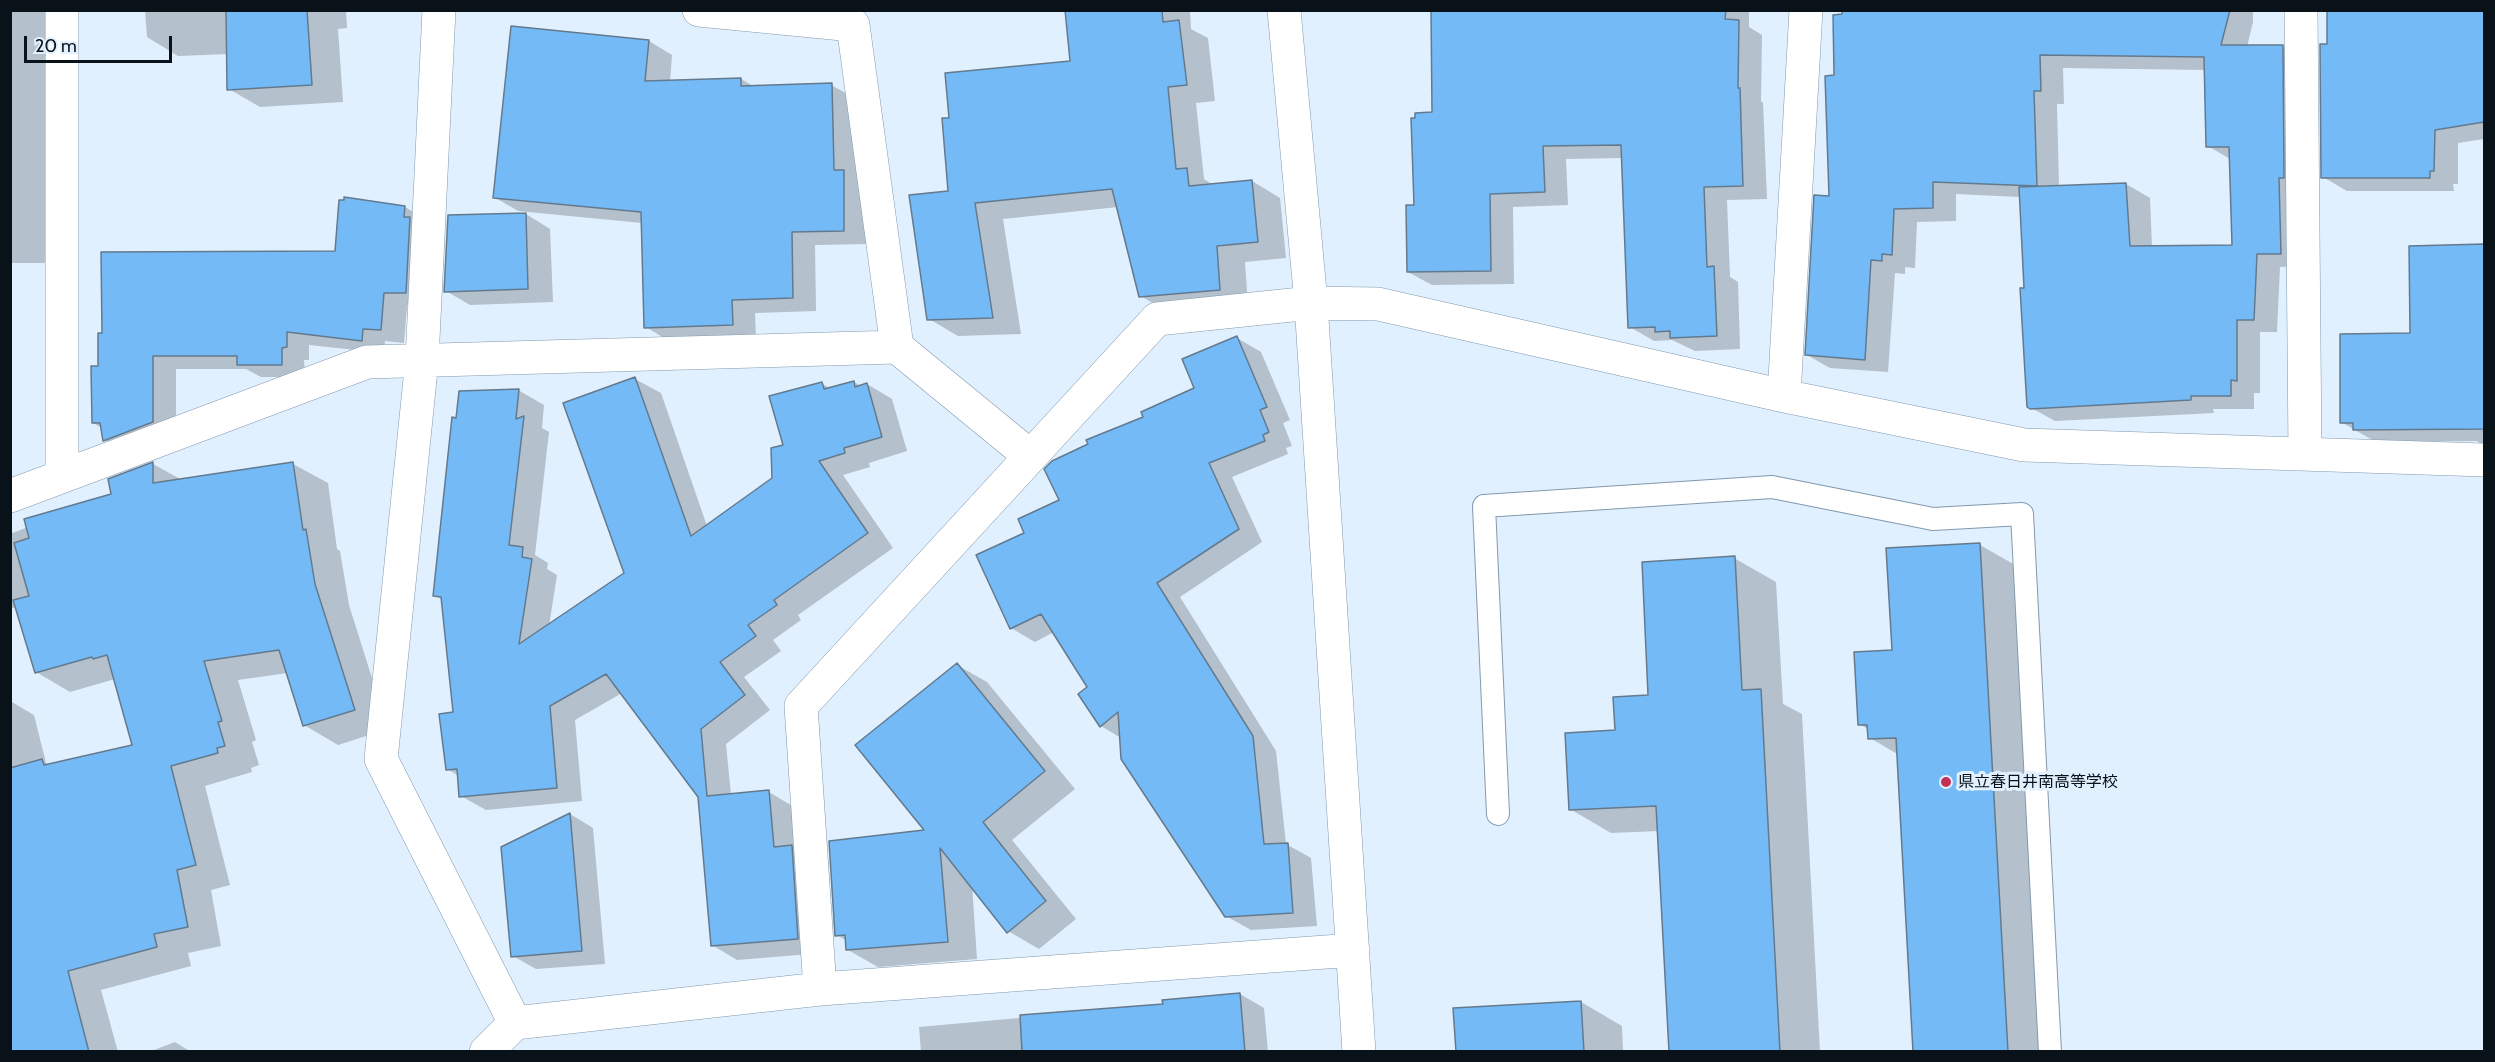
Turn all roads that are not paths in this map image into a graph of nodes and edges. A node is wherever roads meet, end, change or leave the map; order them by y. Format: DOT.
graph roads {
  1 [pos="62,10"];
  2 [pos="439,10"];
  3 [pos="699,10"];
  4 [pos="1284,10"];
  5 [pos="1806,10"];
  6 [pos="2301,10"];
  7 [pos="1311,303"];
  8 [pos="897,347"];
  9 [pos="422,360"];
  10 [pos="1784,396"];
  11 [pos="2305,454"];
  12 [pos="1030,456"];
  13 [pos="2484,460"];
  14 [pos="62,476"];
  15 [pos="10,496"];
  16 [pos="1498,814"];
  17 [pos="1353,950"];
  18 [pos="820,989"];
  19 [pos="515,1023"];
  20 [pos="486,1052"];
  21 [pos="1359,1052"];
  22 [pos="2050,1052"];
  1 -- 14 [label="street"];
  2 -- 9 [label="street"];
  3 -- 8 [label="street"];
  4 -- 7 [label="street"];
  5 -- 10 [label="street"];
  6 -- 11 [label="street"];
  7 -- 10 [label="street"];
  7 -- 12 [label="street"];
  7 -- 17 [label="street"];
  8 -- 9 [label="street"];
  8 -- 12 [label="street"];
  9 -- 14 [label="street"];
  9 -- 19 [label="street"];
  10 -- 11 [label="street"];
  11 -- 13 [label="street"];
  12 -- 18 [label="street"];
  14 -- 15 [label="street"];
  16 -- 22 [label="lane"];
  17 -- 18 [label="street"];
  17 -- 21 [label="street"];
  18 -- 19 [label="street"];
  19 -- 20 [label="street"];
}
